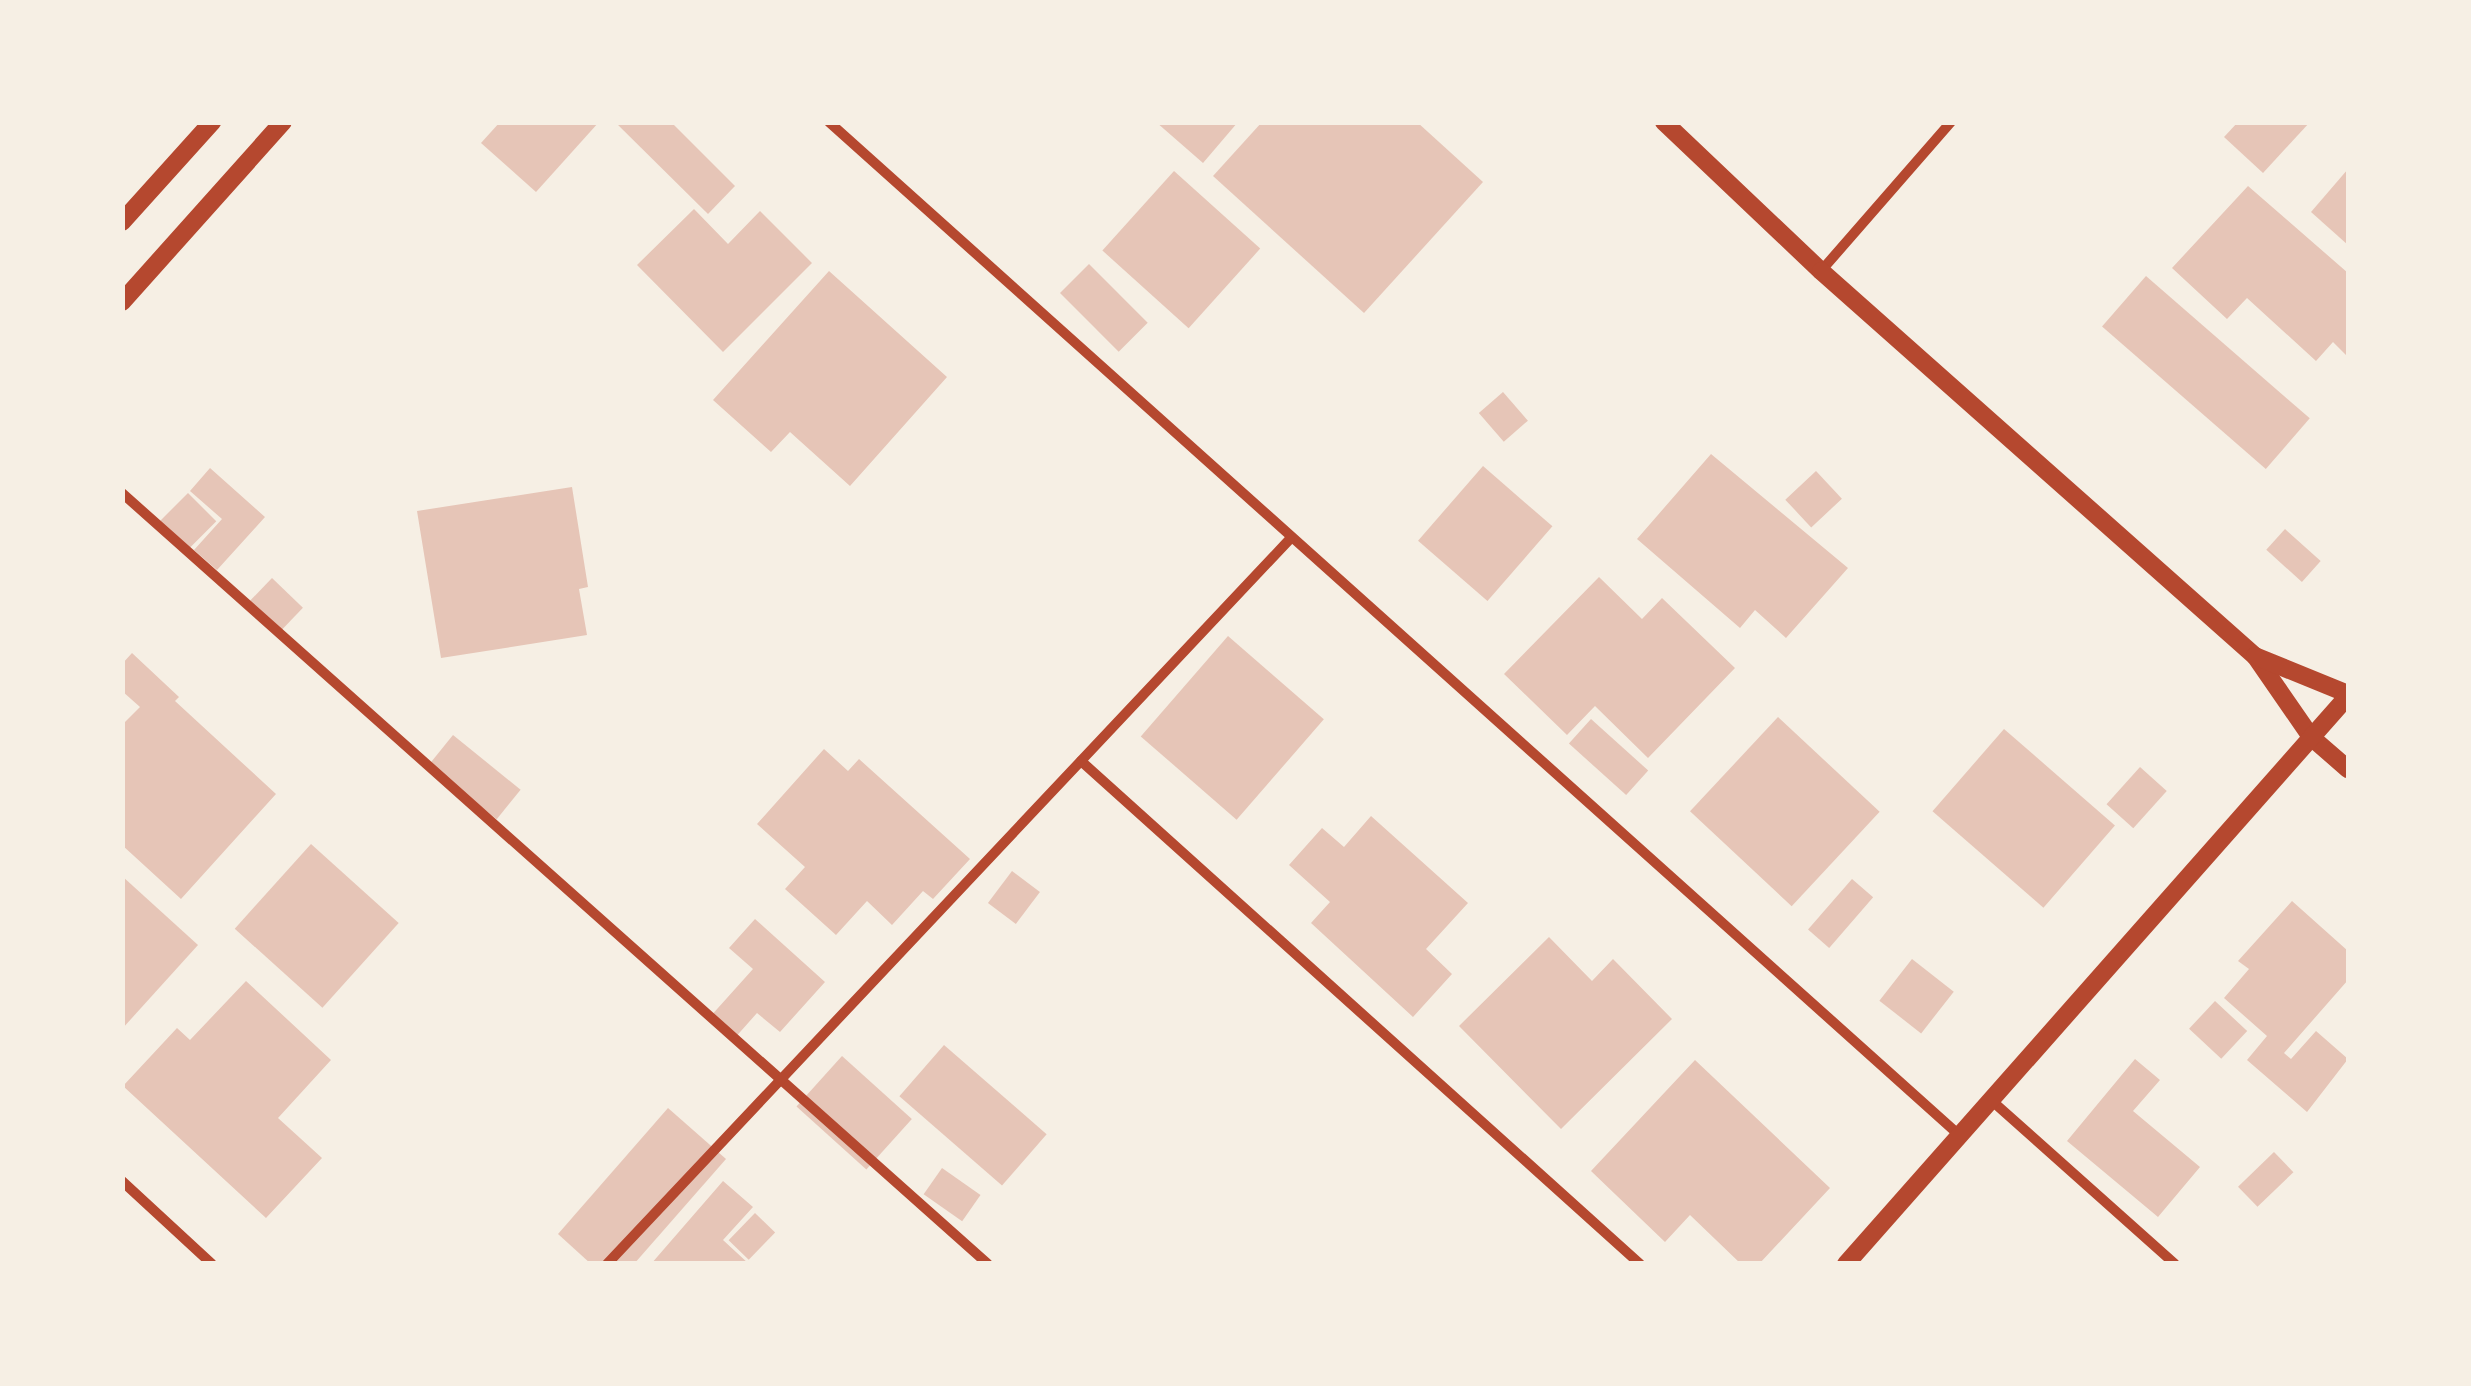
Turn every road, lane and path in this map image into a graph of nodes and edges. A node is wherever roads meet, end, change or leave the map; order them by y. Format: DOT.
graph roads {
  1 [pos="212,122"];
  2 [pos="283,122"];
  3 [pos="830,122"];
  4 [pos="1664,122"];
  5 [pos="1951,122"];
  6 [pos="122,222"];
  7 [pos="1821,270"];
  8 [pos="122,302"];
  9 [pos="122,493"];
  10 [pos="1290,539"];
  11 [pos="2255,656"];
  12 [pos="2348,695"];
  13 [pos="2311,737"];
  14 [pos="1081,761"];
  15 [pos="2348,770"];
  16 [pos="781,1079"];
  17 [pos="1991,1100"];
  18 [pos="1959,1135"];
  19 [pos="122,1181"];
  20 [pos="212,1264"];
  21 [pos="607,1264"];
  22 [pos="988,1264"];
  23 [pos="1640,1264"];
  24 [pos="1846,1264"];
  25 [pos="2174,1264"];
  1 -- 6 [label="street"];
  2 -- 8 [label="street"];
  3 -- 10 [label="street"];
  4 -- 7 [label="street"];
  5 -- 7 [label="street"];
  7 -- 11 [label="street"];
  9 -- 16 [label="street"];
  10 -- 14 [label="street"];
  10 -- 18 [label="street"];
  11 -- 12 [label="street"];
  11 -- 13 [label="street"];
  12 -- 13 [label="street"];
  13 -- 15 [label="street"];
  13 -- 17 [label="street"];
  14 -- 16 [label="street"];
  14 -- 23 [label="street"];
  16 -- 21 [label="street"];
  16 -- 22 [label="street"];
  17 -- 18 [label="street"];
  17 -- 25 [label="street"];
  18 -- 24 [label="street"];
  19 -- 20 [label="street"];
}
